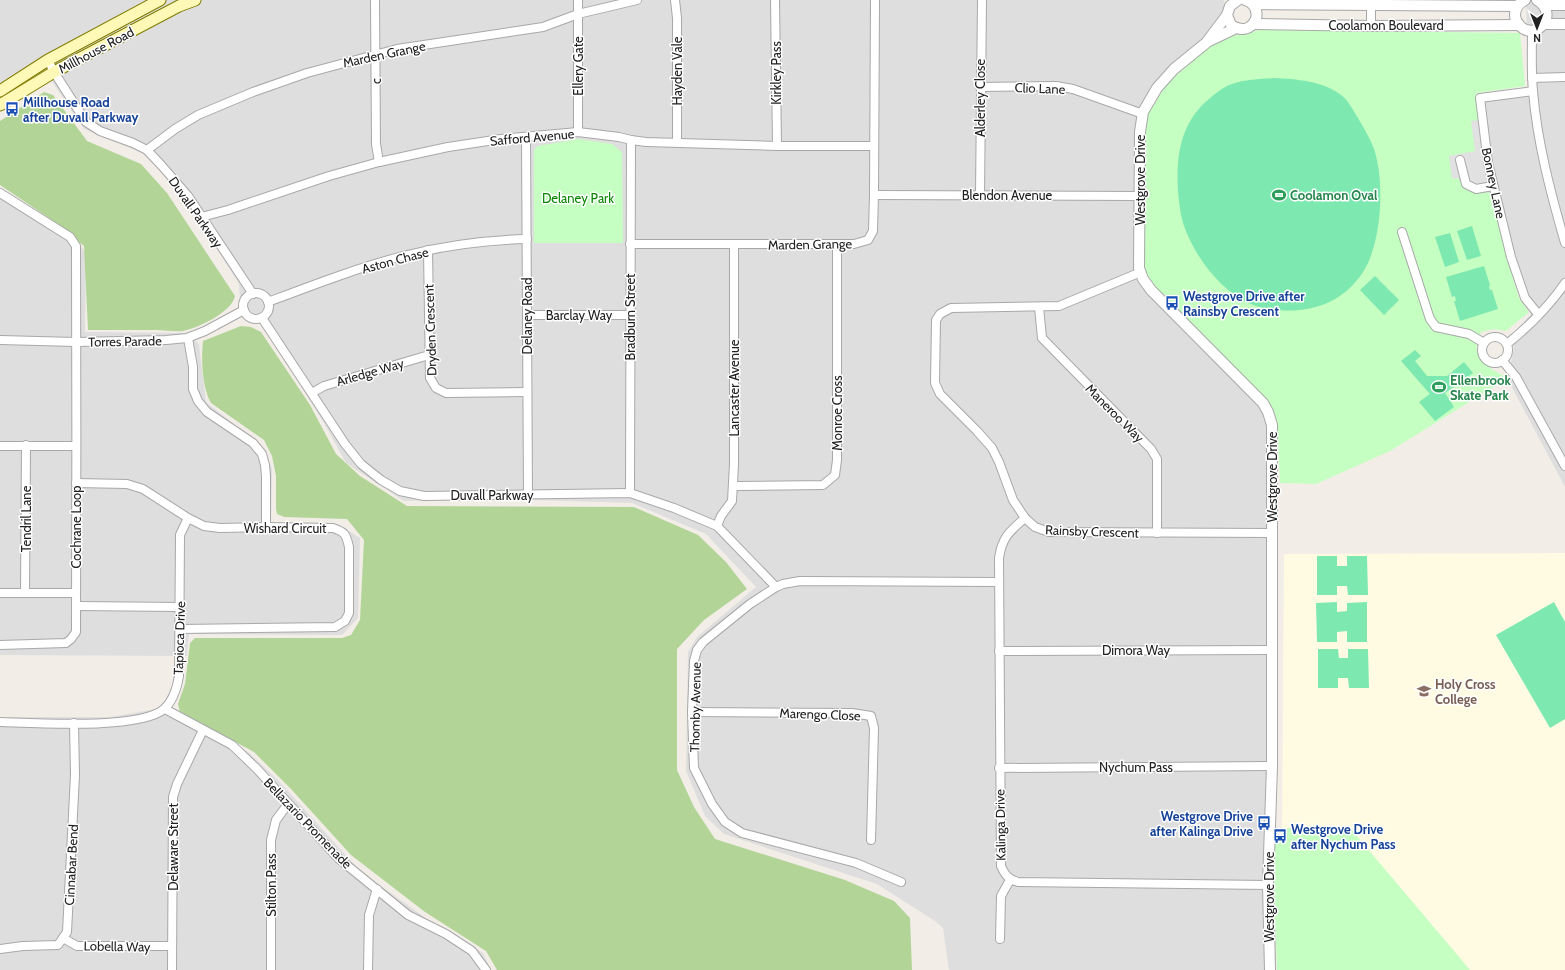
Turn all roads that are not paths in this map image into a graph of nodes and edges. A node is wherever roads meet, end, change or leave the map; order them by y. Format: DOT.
graph roads {
  1 [pos="160,0"];
  2 [pos="195,0"];
  3 [pos="375,0"];
  4 [pos="578,0"];
  5 [pos="637,0"];
  6 [pos="675,0"];
  7 [pos="776,0"];
  8 [pos="875,0"];
  9 [pos="982,0"];
  10 [pos="1249,2"];
  11 [pos="1371,2"];
  12 [pos="178,3"];
  13 [pos="1521,3"];
  14 [pos="1540,3"];
  15 [pos="1231,5"];
  16 [pos="1565,5"];
  17 [pos="578,14"];
  18 [pos="1254,24"];
  19 [pos="1544,24"];
  20 [pos="1565,24"];
  21 [pos="1519,25"];
  22 [pos="1371,26"];
  23 [pos="1236,28"];
  24 [pos="1532,30"];
  25 [pos="1206,43"];
  26 [pos="376,54"];
  27 [pos="48,60"];
  28 [pos="54,72"];
  29 [pos="1565,77"];
  30 [pos="1532,78"];
  31 [pos="980,87"];
  32 [pos="0,91"];
  33 [pos="1533,91"];
  34 [pos="0,105"];
  35 [pos="1143,114"];
  36 [pos="578,132"];
  37 [pos="526,138"];
  38 [pos="631,140"];
  39 [pos="677,142"];
  40 [pos="777,146"];
  41 [pos="874,146"];
  42 [pos="147,150"];
  43 [pos="1460,160"];
  44 [pos="379,162"];
  45 [pos="1493,186"];
  46 [pos="0,192"];
  47 [pos="874,195"];
  48 [pos="980,195"];
  49 [pos="1140,196"];
  50 [pos="201,217"];
  51 [pos="1402,232"];
  52 [pos="527,239"];
  53 [pos="1565,243"];
  54 [pos="630,244"];
  55 [pos="837,244"];
  56 [pos="734,245"];
  57 [pos="428,250"];
  58 [pos="1141,272"];
  59 [pos="1565,284"];
  60 [pos="252,294"];
  61 [pos="268,302"];
  62 [pos="1040,307"];
  63 [pos="244,310"];
  64 [pos="1538,314"];
  65 [pos="528,315"];
  66 [pos="630,315"];
  67 [pos="262,318"];
  68 [pos="188,338"];
  69 [pos="0,340"];
  70 [pos="76,342"];
  71 [pos="1484,344"];
  72 [pos="1507,344"];
  73 [pos="429,355"];
  74 [pos="1502,360"];
  75 [pos="527,392"];
  76 [pos="312,393"];
  77 [pos="26,445"];
  78 [pos="0,446"];
  79 [pos="75,446"];
  80 [pos="1565,466"];
  81 [pos="76,483"];
  82 [pos="733,486"];
  83 [pos="630,493"];
  84 [pos="528,495"];
  85 [pos="188,518"];
  86 [pos="1024,518"];
  87 [pos="717,526"];
  88 [pos="266,527"];
  89 [pos="1157,533"];
  90 [pos="1272,534"];
  91 [pos="999,582"];
  92 [pos="776,587"];
  93 [pos="0,593"];
  94 [pos="25,593"];
  95 [pos="76,593"];
  96 [pos="76,606"];
  97 [pos="180,607"];
  98 [pos="180,629"];
  99 [pos="0,645"];
  100 [pos="1272,650"];
  101 [pos="999,651"];
  102 [pos="165,709"];
  103 [pos="692,712"];
  104 [pos="0,722"];
  105 [pos="74,723"];
  106 [pos="203,730"];
  107 [pos="1272,766"];
  108 [pos="999,768"];
  109 [pos="288,804"];
  110 [pos="872,840"];
  111 [pos="1010,880"];
  112 [pos="901,882"];
  113 [pos="1268,885"];
  114 [pos="377,889"];
  115 [pos="63,938"];
  116 [pos="1000,939"];
  117 [pos="172,946"];
  118 [pos="0,949"];
  119 [pos="1269,968"];
  120 [pos="172,970"];
  121 [pos="271,970"];
  122 [pos="368,970"];
  123 [pos="486,970"];
  1 -- 27 [label="main road, Millhouse Road"];
  2 -- 12 [label="main road, Millhouse Road"];
  3 -- 26 [label="street, c"];
  4 -- 17 [label="street, Ellery Gate"];
  5 -- 17 [label="street, Marden Grange"];
  6 -- 39 [label="street, Hayden Vale"];
  7 -- 40 [label="street, Kirkley Pass"];
  8 -- 41 [label="street, Marden Grange"];
  9 -- 31 [label="street, Alderley Close"];
  10 -- 11 [label="street, Coolamon Boulevard"];
  10 -- 18 [label="street"];
  11 -- 13 [label="street, Coolamon Boulevard"];
  11 -- 22 [label="street"];
  12 -- 28 [label="main road, Millhouse Road"];
  13 -- 21 [label="street"];
  14 -- 16 [label="street"];
  14 -- 19 [label="street"];
  15 -- 23 [label="street"];
  15 -- 25 [label="street, Westgrove Drive"];
  17 -- 26 [label="street, Marden Grange"];
  17 -- 36 [label="street, Ellery Gate"];
  18 -- 22 [label="street, Coolamon Boulevard"];
  18 -- 23 [label="street, Coolamon Boulevard"];
  19 -- 20 [label="street"];
  19 -- 24 [label="street"];
  21 -- 22 [label="street, Coolamon Boulevard"];
  21 -- 24 [label="street"];
  23 -- 25 [label="street, Westgrove Drive"];
  24 -- 30 [label="street"];
  25 -- 35 [label="street, Westgrove Drive"];
  26 -- 42 [label="street, Marden Grange"];
  26 -- 44 [label="street, c"];
  27 -- 28 [label="street, Duvall Parkway"];
  27 -- 32 [label="main road, Millhouse Road"];
  28 -- 34 [label="main road, Millhouse Road"];
  28 -- 42 [label="street, Duvall Parkway"];
  29 -- 30 [label="street"];
  30 -- 33 [label="street"];
  31 -- 35 [label="street, Clio Lane"];
  31 -- 48 [label="street, Alderley Close"];
  33 -- 45 [label="street, Bonney Lane"];
  33 -- 53 [label="street"];
  35 -- 49 [label="street, Westgrove Drive"];
  36 -- 37 [label="street, Safford Avenue"];
  36 -- 38 [label="street, Safford Avenue"];
  37 -- 44 [label="street, Safford Avenue"];
  37 -- 52 [label="street, Delaney Road"];
  38 -- 39 [label="street, Safford Avenue"];
  38 -- 54 [label="street, Bradburn Street"];
  39 -- 40 [label="street, Safford Avenue"];
  40 -- 41 [label="street, Safford Avenue"];
  41 -- 47 [label="street, Marden Grange"];
  42 -- 50 [label="street, Duvall Parkway"];
  43 -- 45 [label="street"];
  44 -- 50 [label="street, Safford Avenue"];
  45 -- 64 [label="street, Bonney Lane"];
  46 -- 70 [label="street, Cochrane Loop"];
  47 -- 48 [label="street, Blendon Avenue"];
  47 -- 55 [label="street, Marden Grange"];
  48 -- 49 [label="street, Blendon Avenue"];
  49 -- 58 [label="street, Westgrove Drive"];
  50 -- 60 [label="street, Duvall Parkway"];
  51 -- 71 [label="street"];
  52 -- 57 [label="street, Aston Chase"];
  52 -- 65 [label="street, Delaney Road"];
  54 -- 56 [label="street, Marden Grange"];
  54 -- 66 [label="street, Bradburn Street"];
  55 -- 56 [label="street, Marden Grange"];
  55 -- 82 [label="street, Monroe Cross"];
  56 -- 82 [label="street, Lancaster Avenue"];
  57 -- 61 [label="street, Aston Chase"];
  57 -- 73 [label="street, Dryden Crescent"];
  58 -- 62 [label="street, Rainsby Crescent"];
  58 -- 90 [label="street, Westgrove Drive"];
  59 -- 64 [label="street"];
  60 -- 61 [label="street"];
  60 -- 63 [label="street"];
  61 -- 67 [label="street"];
  62 -- 86 [label="street, Rainsby Crescent"];
  62 -- 89 [label="street, Maneroo Way"];
  63 -- 67 [label="street"];
  63 -- 68 [label="street, Torres Parade"];
  64 -- 72 [label="street"];
  65 -- 66 [label="street, Barclay Way"];
  65 -- 75 [label="street, Delaney Road"];
  66 -- 83 [label="street, Bradburn Street"];
  67 -- 76 [label="street, Duvall Parkway"];
  68 -- 70 [label="street, Torres Parade"];
  68 -- 88 [label="street"];
  69 -- 70 [label="street, Torres Parade"];
  70 -- 79 [label="street, Cochrane Loop"];
  71 -- 72 [label="street"];
  71 -- 74 [label="street"];
  72 -- 74 [label="street"];
  73 -- 75 [label="street, Dryden Crescent"];
  73 -- 76 [label="street, Arledge Way"];
  74 -- 80 [label="street"];
  75 -- 84 [label="street, Delaney Road"];
  76 -- 84 [label="street, Duvall Parkway"];
  77 -- 78 [label="street"];
  77 -- 79 [label="street"];
  77 -- 94 [label="street, Tendril Lane"];
  79 -- 81 [label="street, Cochrane Loop"];
  81 -- 85 [label="street, Wishard Circuit"];
  81 -- 95 [label="street, Cochrane Loop"];
  82 -- 87 [label="street, Lancaster Avenue"];
  83 -- 84 [label="street, Duvall Parkway"];
  83 -- 87 [label="street, Duvall Parkway"];
  85 -- 88 [label="street, Wishard Circuit"];
  85 -- 97 [label="street, Tapioca Drive"];
  86 -- 89 [label="street, Rainsby Crescent"];
  86 -- 91 [label="street, Kalinga Drive"];
  87 -- 92 [label="street, Duvall Parkway"];
  88 -- 98 [label="street, Wishard Circuit"];
  89 -- 90 [label="street, Rainsby Crescent"];
  90 -- 100 [label="street, Westgrove Drive"];
  91 -- 92 [label="street, Thomby Avenue"];
  91 -- 101 [label="street, Kalinga Drive"];
  92 -- 103 [label="street, Thomby Avenue"];
  93 -- 94 [label="street"];
  94 -- 95 [label="street"];
  95 -- 96 [label="street, Cochrane Loop"];
  96 -- 97 [label="street"];
  96 -- 99 [label="street, Cochrane Loop"];
  97 -- 98 [label="street, Tapioca Drive"];
  98 -- 102 [label="street, Tapioca Drive"];
  100 -- 101 [label="street, Dimora Way"];
  100 -- 107 [label="street, Westgrove Drive"];
  101 -- 108 [label="street, Kalinga Drive"];
  102 -- 105 [label="street"];
  102 -- 106 [label="street, Bellazario Promenade"];
  103 -- 110 [label="street, Marengo Close"];
  103 -- 112 [label="street, Thomby Avenue"];
  104 -- 105 [label="street"];
  105 -- 115 [label="street, Cinnabar Bend"];
  106 -- 109 [label="street, Bellazario Promenade"];
  106 -- 117 [label="street, Delaware Street"];
  107 -- 108 [label="street, Nychum Pass"];
  107 -- 113 [label="street, Westgrove Drive"];
  108 -- 111 [label="street, Kalinga Drive"];
  109 -- 114 [label="street, Bellazario Promenade"];
  109 -- 121 [label="street, Stilton Pass"];
  111 -- 113 [label="street, Kalinga Drive"];
  111 -- 116 [label="street"];
  113 -- 119 [label="street, Westgrove Drive"];
  114 -- 122 [label="street"];
  114 -- 123 [label="street, Bellazario Promenade"];
  115 -- 117 [label="street, Lobella Way"];
  115 -- 118 [label="street"];
  117 -- 120 [label="street, Delaware Street"];
}
